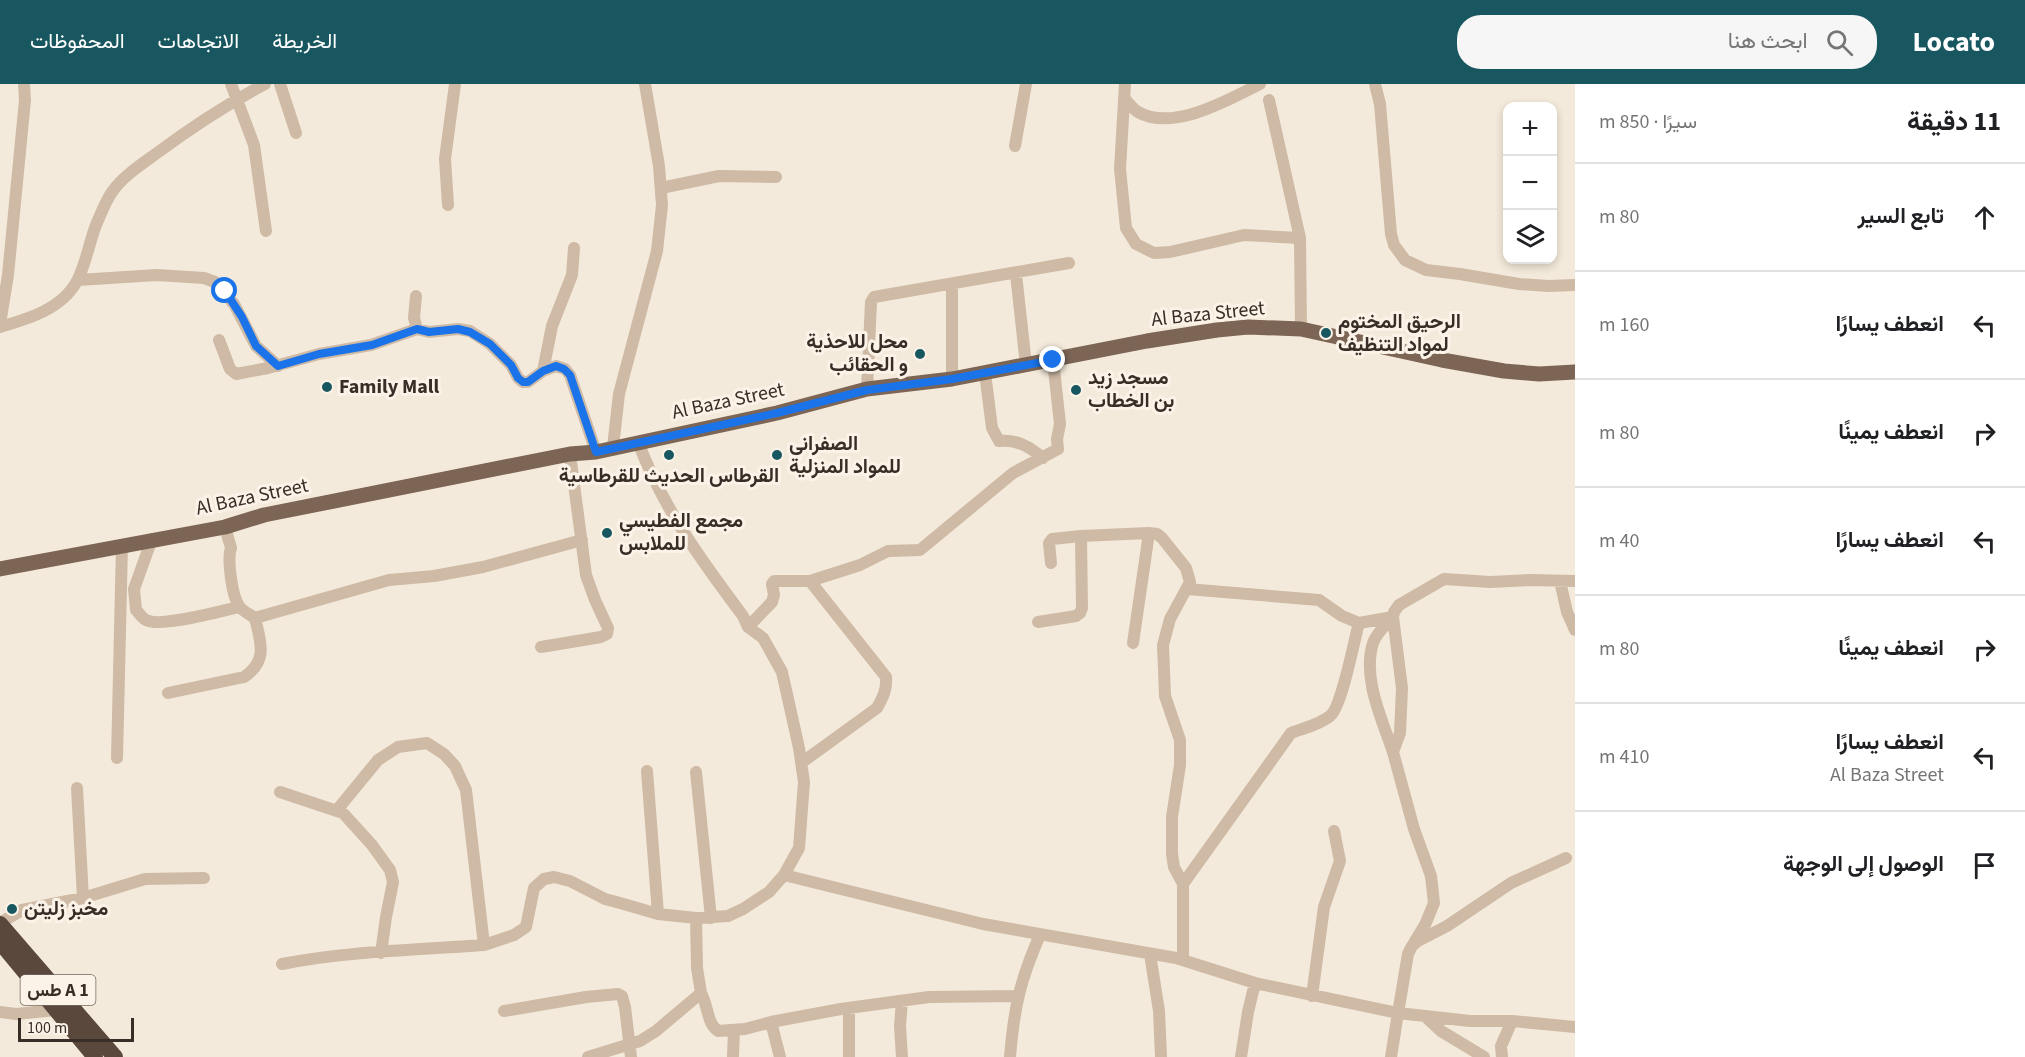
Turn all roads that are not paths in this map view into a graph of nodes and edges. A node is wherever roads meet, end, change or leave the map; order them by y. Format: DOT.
graph roads {
  1 [pos="24,84"];
  2 [pos="231,84"];
  3 [pos="265,84"];
  4 [pos="280,84"];
  5 [pos="455,84"];
  6 [pos="645,84"];
  7 [pos="1026,84"];
  8 [pos="1125,84"];
  9 [pos="1260,84"];
  10 [pos="1375,84"];
  11 [pos="237,99"];
  12 [pos="1125,99"];
  13 [pos="1269,100"];
  14 [pos="296,133"];
  15 [pos="1015,146"];
  16 [pos="776,177"];
  17 [pos="661,188"];
  18 [pos="448,205"];
  19 [pos="266,231"];
  20 [pos="1300,238"];
  21 [pos="574,248"];
  22 [pos="1070,263"];
  23 [pos="1016,274"];
  24 [pos="78,280"];
  25 [pos="951,284"];
  26 [pos="1575,285"];
  27 [pos="416,296"];
  28 [pos="0,325"];
  29 [pos="417,329"];
  30 [pos="1300,329"];
  31 [pos="219,340"];
  32 [pos="1053,360"];
  33 [pos="1026,365"];
  34 [pos="278,366"];
  35 [pos="543,371"];
  36 [pos="1575,372"];
  37 [pos="985,373"];
  38 [pos="952,379"];
  39 [pos="867,390"];
  40 [pos="638,442"];
  41 [pos="613,447"];
  42 [pos="596,452"];
  43 [pos="570,454"];
  44 [pos="1043,458"];
  45 [pos="225,526"];
  46 [pos="1149,533"];
  47 [pos="1081,536"];
  48 [pos="152,539"];
  49 [pos="582,540"];
  50 [pos="122,545"];
  51 [pos="1051,563"];
  52 [pos="0,568"];
  53 [pos="1575,580"];
  54 [pos="810,581"];
  55 [pos="1560,581"];
  56 [pos="1187,589"];
  57 [pos="239,607"];
  58 [pos="1393,617"];
  59 [pos="255,618"];
  60 [pos="1038,622"];
  61 [pos="1359,623"];
  62 [pos="748,627"];
  63 [pos="1575,630"];
  64 [pos="1133,643"];
  65 [pos="541,647"];
  66 [pos="168,693"];
  67 [pos="1393,752"];
  68 [pos="117,758"];
  69 [pos="801,763"];
  70 [pos="647,771"];
  71 [pos="696,772"];
  72 [pos="77,788"];
  73 [pos="280,792"];
  74 [pos="337,810"];
  75 [pos="1334,831"];
  76 [pos="1566,858"];
  77 [pos="784,875"];
  78 [pos="204,878"];
  79 [pos="1183,884"];
  80 [pos="83,898"];
  81 [pos="658,914"];
  82 [pos="696,918"];
  83 [pos="711,918"];
  84 [pos="0,923"];
  85 [pos="1040,935"];
  86 [pos="0,942"];
  87 [pos="484,945"];
  88 [pos="1412,946"];
  89 [pos="381,953"];
  90 [pos="1150,954"];
  91 [pos="1183,960"];
  92 [pos="282,964"];
  93 [pos="1255,983"];
  94 [pos="48,989"];
  95 [pos="701,993"];
  96 [pos="1017,996"];
  97 [pos="1312,996"];
  98 [pos="902,1001"];
  99 [pos="849,1008"];
  100 [pos="56,1010"];
  101 [pos="504,1011"];
  102 [pos="0,1012"];
  103 [pos="1398,1013"];
  104 [pos="1426,1017"];
  105 [pos="771,1022"];
  106 [pos="1512,1022"];
  107 [pos="1575,1028"];
  108 [pos="734,1030"];
  109 [pos="629,1051"];
  110 [pos="95,1057"];
  111 [pos="115,1057"];
  112 [pos="588,1057"];
  113 [pos="734,1057"];
  114 [pos="780,1057"];
  115 [pos="849,1057"];
  116 [pos="902,1057"];
  117 [pos="1010,1057"];
  118 [pos="1161,1057"];
  119 [pos="1241,1057"];
  120 [pos="1391,1057"];
  121 [pos="1484,1057"];
  122 [pos="1502,1057"];
  1 -- 28 [label="street"];
  2 -- 11 [label="street"];
  3 -- 11 [label="street"];
  4 -- 14 [label="street"];
  5 -- 18 [label="street"];
  6 -- 17 [label="street"];
  7 -- 15 [label="street"];
  8 -- 12 [label="street"];
  9 -- 12 [label="street"];
  10 -- 26 [label="street"];
  11 -- 19 [label="street"];
  11 -- 24 [label="street"];
  12 -- 20 [label="street"];
  13 -- 20 [label="street"];
  16 -- 17 [label="street"];
  17 -- 41 [label="street"];
  20 -- 30 [label="street"];
  21 -- 35 [label="street"];
  22 -- 23 [label="street"];
  23 -- 25 [label="street"];
  23 -- 33 [label="street"];
  24 -- 28 [label="street"];
  24 -- 34 [label="street"];
  25 -- 38 [label="street"];
  25 -- 39 [label="street"];
  27 -- 29 [label="street"];
  29 -- 34 [label="street"];
  29 -- 35 [label="street"];
  30 -- 32 [label="main road, Al Baza Street"];
  30 -- 36 [label="main road, Al Baza Street"];
  31 -- 34 [label="street"];
  32 -- 33 [label="main road, Al Baza Street"];
  32 -- 44 [label="street"];
  33 -- 37 [label="main road, Al Baza Street"];
  35 -- 42 [label="street"];
  37 -- 38 [label="main road, Al Baza Street"];
  37 -- 44 [label="street"];
  38 -- 39 [label="main road, Al Baza Street"];
  39 -- 40 [label="main road, Al Baza Street"];
  40 -- 41 [label="main road, Al Baza Street"];
  40 -- 62 [label="street"];
  41 -- 42 [label="main road, Al Baza Street"];
  42 -- 43 [label="main road, Al Baza Street"];
  43 -- 45 [label="main road, Al Baza Street"];
  43 -- 49 [label="street"];
  44 -- 54 [label="street"];
  45 -- 48 [label="main road, Al Baza Street"];
  45 -- 57 [label="street"];
  46 -- 47 [label="street"];
  46 -- 56 [label="street"];
  46 -- 64 [label="street"];
  47 -- 51 [label="street"];
  47 -- 60 [label="street"];
  48 -- 50 [label="main road, Al Baza Street"];
  48 -- 57 [label="street"];
  49 -- 59 [label="street"];
  49 -- 65 [label="street"];
  50 -- 52 [label="main road, Al Baza Street"];
  50 -- 68 [label="street"];
  53 -- 55 [label="street"];
  54 -- 62 [label="street"];
  54 -- 69 [label="street"];
  55 -- 58 [label="street"];
  55 -- 63 [label="street"];
  56 -- 61 [label="street"];
  56 -- 79 [label="street"];
  57 -- 59 [label="street"];
  58 -- 61 [label="street"];
  58 -- 67 [label="street"];
  58 -- 67 [label="street"];
  59 -- 66 [label="street"];
  61 -- 79 [label="street"];
  62 -- 69 [label="street"];
  67 -- 88 [label="street"];
  69 -- 77 [label="street"];
  70 -- 81 [label="street"];
  71 -- 83 [label="street"];
  72 -- 80 [label="street"];
  73 -- 74 [label="street"];
  74 -- 87 [label="street"];
  74 -- 89 [label="street"];
  75 -- 97 [label="street"];
  76 -- 88 [label="street"];
  77 -- 83 [label="street"];
  77 -- 85 [label="street"];
  78 -- 80 [label="street"];
  79 -- 91 [label="street"];
  80 -- 84 [label="street"];
  81 -- 82 [label="street"];
  81 -- 87 [label="street"];
  82 -- 83 [label="street"];
  82 -- 95 [label="street"];
  84 -- 94 [label="highway, طس A 1"];
  85 -- 90 [label="street"];
  85 -- 96 [label="street"];
  86 -- 94 [label="highway, طس A 1"];
  87 -- 89 [label="street"];
  88 -- 103 [label="street"];
  89 -- 92 [label="street"];
  90 -- 91 [label="street"];
  90 -- 118 [label="street"];
  91 -- 93 [label="street"];
  93 -- 97 [label="street"];
  93 -- 119 [label="street"];
  94 -- 100 [label="highway, طس A 1"];
  94 -- 111 [label="highway, طس A 1"];
  95 -- 108 [label="street"];
  95 -- 109 [label="street"];
  96 -- 98 [label="street"];
  96 -- 117 [label="street"];
  97 -- 103 [label="street"];
  98 -- 99 [label="street"];
  98 -- 116 [label="street"];
  99 -- 105 [label="street"];
  99 -- 115 [label="street"];
  100 -- 102 [label="street"];
  100 -- 110 [label="highway, طس A 1"];
  101 -- 109 [label="street"];
  103 -- 104 [label="street"];
  103 -- 120 [label="street"];
  104 -- 106 [label="street"];
  104 -- 121 [label="street"];
  105 -- 108 [label="street"];
  105 -- 114 [label="street"];
  106 -- 107 [label="street"];
  106 -- 122 [label="street"];
  108 -- 113 [label="street"];
  109 -- 112 [label="street"];
}
